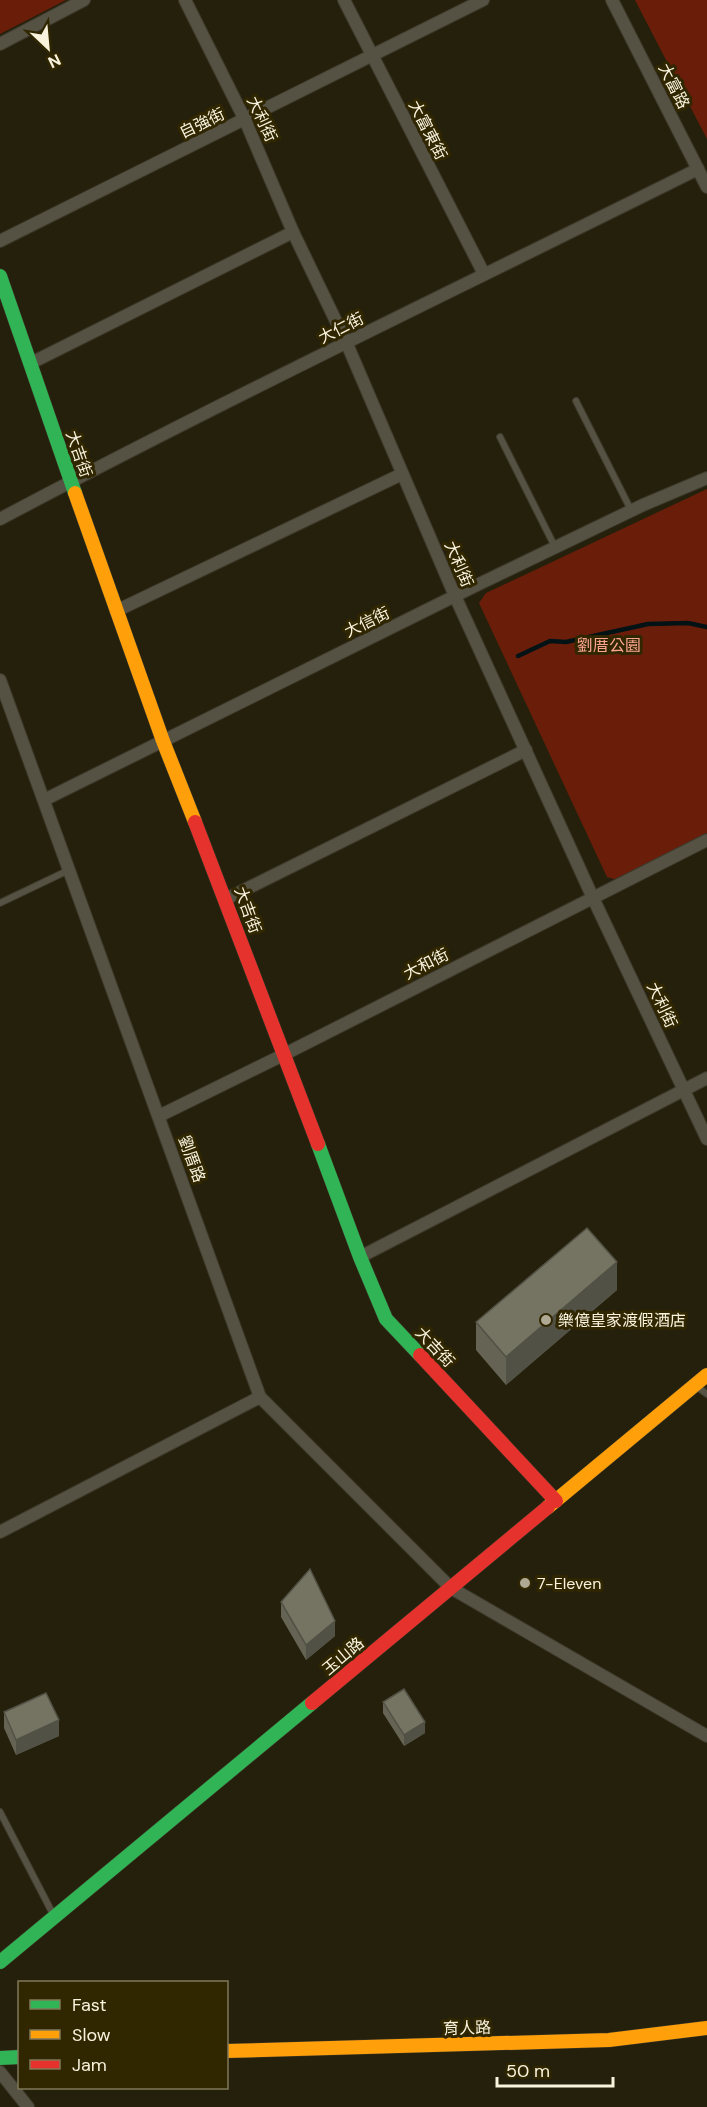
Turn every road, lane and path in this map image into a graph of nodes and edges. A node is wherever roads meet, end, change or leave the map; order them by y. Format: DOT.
graph roads {
  1 [pos="84,0"];
  2 [pos="185,0"];
  3 [pos="344,0"];
  4 [pos="483,0"];
  5 [pos="612,0"];
  6 [pos="0,44"];
  7 [pos="372,56"];
  8 [pos="245,120"];
  9 [pos="698,170"];
  10 [pos="707,187"];
  11 [pos="293,231"];
  12 [pos="0,241"];
  13 [pos="484,274"];
  14 [pos="0,276"];
  15 [pos="346,344"];
  16 [pos="31,363"];
  17 [pos="576,401"];
  18 [pos="500,437"];
  19 [pos="402,474"];
  20 [pos="707,478"];
  21 [pos="71,481"];
  22 [pos="632,511"];
  23 [pos="0,519"];
  24 [pos="555,548"];
  25 [pos="455,596"];
  26 [pos="116,610"];
  27 [pos="0,680"];
  28 [pos="164,741"];
  29 [pos="526,750"];
  30 [pos="44,800"];
  31 [pos="707,840"];
  32 [pos="69,870"];
  33 [pos="593,898"];
  34 [pos="226,899"];
  35 [pos="0,903"];
  36 [pos="283,1055"];
  37 [pos="707,1078"];
  38 [pos="684,1090"];
  39 [pos="159,1116"];
  40 [pos="707,1139"];
  41 [pos="360,1257"];
  42 [pos="707,1375"];
  43 [pos="701,1389"];
  44 [pos="260,1397"];
  45 [pos="556,1501"];
  46 [pos="0,1532"];
  47 [pos="451,1588"];
  48 [pos="707,1736"];
  49 [pos="0,1812"];
  50 [pos="54,1917"];
  51 [pos="0,1962"];
  52 [pos="707,2028"];
  53 [pos="228,2051"];
  54 [pos="18,2057"];
  55 [pos="0,2058"];
  56 [pos="0,2072"];
  57 [pos="28,2107"];
  1 -- 6 [label="street"];
  2 -- 8 [label="street, 大利街"];
  3 -- 7 [label="street, 大富東街"];
  4 -- 7 [label="street, 自強街"];
  5 -- 9 [label="street, 大富路"];
  7 -- 8 [label="street, 自強街"];
  7 -- 13 [label="street, 大富東街"];
  8 -- 11 [label="street, 大利街"];
  8 -- 12 [label="street, 自強街"];
  9 -- 10 [label="street, 大富路"];
  9 -- 13 [label="street, 大仁街"];
  11 -- 15 [label="street, 大利街"];
  11 -- 16 [label="street"];
  13 -- 15 [label="street, 大仁街"];
  14 -- 16 [label="street, 大吉街"];
  15 -- 19 [label="street, 大利街"];
  15 -- 21 [label="street, 大仁街"];
  16 -- 21 [label="street, 大吉街"];
  17 -- 22 [label="lane"];
  18 -- 24 [label="lane"];
  19 -- 25 [label="street, 大利街"];
  19 -- 26 [label="street"];
  20 -- 22 [label="street, 大信街"];
  21 -- 23 [label="street, 大仁街"];
  21 -- 26 [label="street, 大吉街"];
  22 -- 24 [label="street, 大信街"];
  24 -- 25 [label="street, 大信街"];
  25 -- 28 [label="street, 大信街"];
  25 -- 29 [label="street, 大利街"];
  26 -- 28 [label="street, 大吉街"];
  27 -- 30 [label="street, 劉厝路"];
  28 -- 30 [label="street, 大信街"];
  28 -- 34 [label="street, 大吉街"];
  29 -- 33 [label="street, 大利街"];
  29 -- 34 [label="street"];
  30 -- 32 [label="street, 劉厝路"];
  31 -- 33 [label="street, 大和街"];
  32 -- 35 [label="lane"];
  32 -- 39 [label="street, 劉厝路"];
  33 -- 36 [label="street, 大和街"];
  33 -- 38 [label="street, 大利街"];
  34 -- 36 [label="street, 大吉街"];
  36 -- 39 [label="street, 大和街"];
  36 -- 41 [label="street, 大吉街"];
  37 -- 38 [label="street"];
  38 -- 40 [label="street, 大利街"];
  38 -- 41 [label="street"];
  39 -- 44 [label="street, 劉厝路"];
  41 -- 45 [label="street, 大吉街"];
  42 -- 43 [label="street, 玉山路"];
  43 -- 45 [label="street, 玉山路"];
  44 -- 46 [label="street"];
  44 -- 47 [label="street, 劉厝路"];
  45 -- 47 [label="street, 玉山路"];
  47 -- 48 [label="street, 劉厝路"];
  47 -- 50 [label="street, 玉山路"];
  49 -- 50 [label="lane"];
  50 -- 51 [label="street, 玉山路"];
  52 -- 53 [label="street, 育人路"];
  54 -- 55 [label="street"];
  56 -- 57 [label="street"];
}
